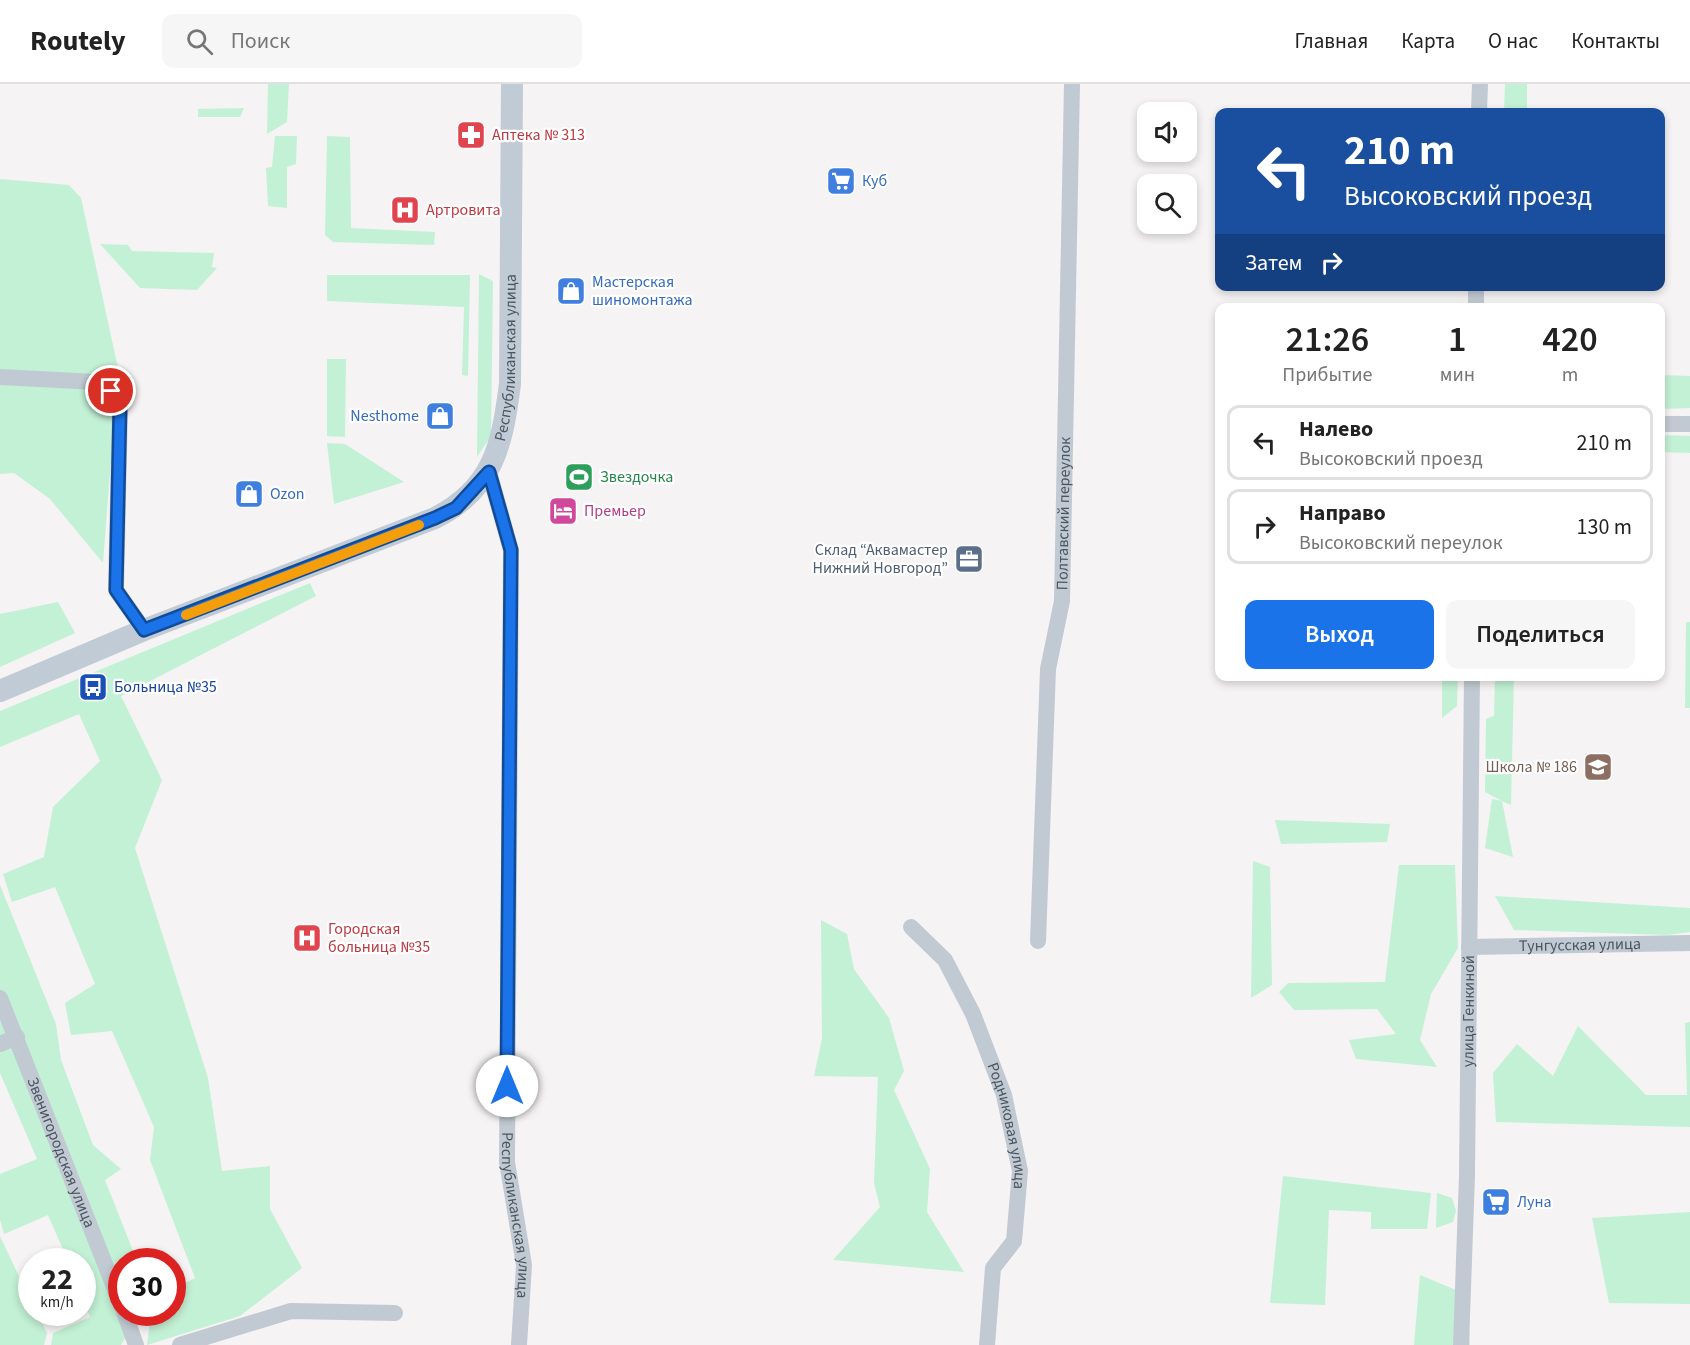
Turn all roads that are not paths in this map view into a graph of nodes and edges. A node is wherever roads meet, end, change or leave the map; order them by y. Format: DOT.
graph roads {
  1 [pos="512,84"];
  2 [pos="1072,84"];
  3 [pos="1480,84"];
  4 [pos="1479,108"];
  5 [pos="0,376"];
  6 [pos="1665,424"];
  7 [pos="1690,424"];
  8 [pos="489,472"];
  9 [pos="144,630"];
  10 [pos="1472,681"];
  11 [pos="0,691"];
  12 [pos="911,927"];
  13 [pos="1038,941"];
  14 [pos="1690,943"];
  15 [pos="1469,947"];
  16 [pos="0,998"];
  17 [pos="17,1037"];
  18 [pos="0,1044"];
  19 [pos="108,1271"];
  20 [pos="395,1313"];
  21 [pos="129,1326"];
  22 [pos="136,1345"];
  23 [pos="180,1345"];
  24 [pos="519,1345"];
  25 [pos="987,1345"];
  26 [pos="1461,1345"];
  1 -- 8 [label="street, Республиканская улица"];
  2 -- 13 [label="street, Полтавский переулок"];
  3 -- 4 [label="street"];
  5 -- 9 [label="street"];
  6 -- 7 [label="street"];
  8 -- 9 [label="street"];
  8 -- 24 [label="street, Республиканская улица"];
  9 -- 11 [label="street"];
  10 -- 15 [label="street, улица Генкиной"];
  12 -- 25 [label="street, Родниковая улица"];
  14 -- 15 [label="street, Тунгусская улица"];
  15 -- 26 [label="street, улица Генкиной"];
  16 -- 17 [label="street, Звенигородская улица"];
  17 -- 18 [label="street"];
  17 -- 19 [label="street, Звенигородская улица"];
  20 -- 23 [label="street"];
  21 -- 22 [label="street"];
}
